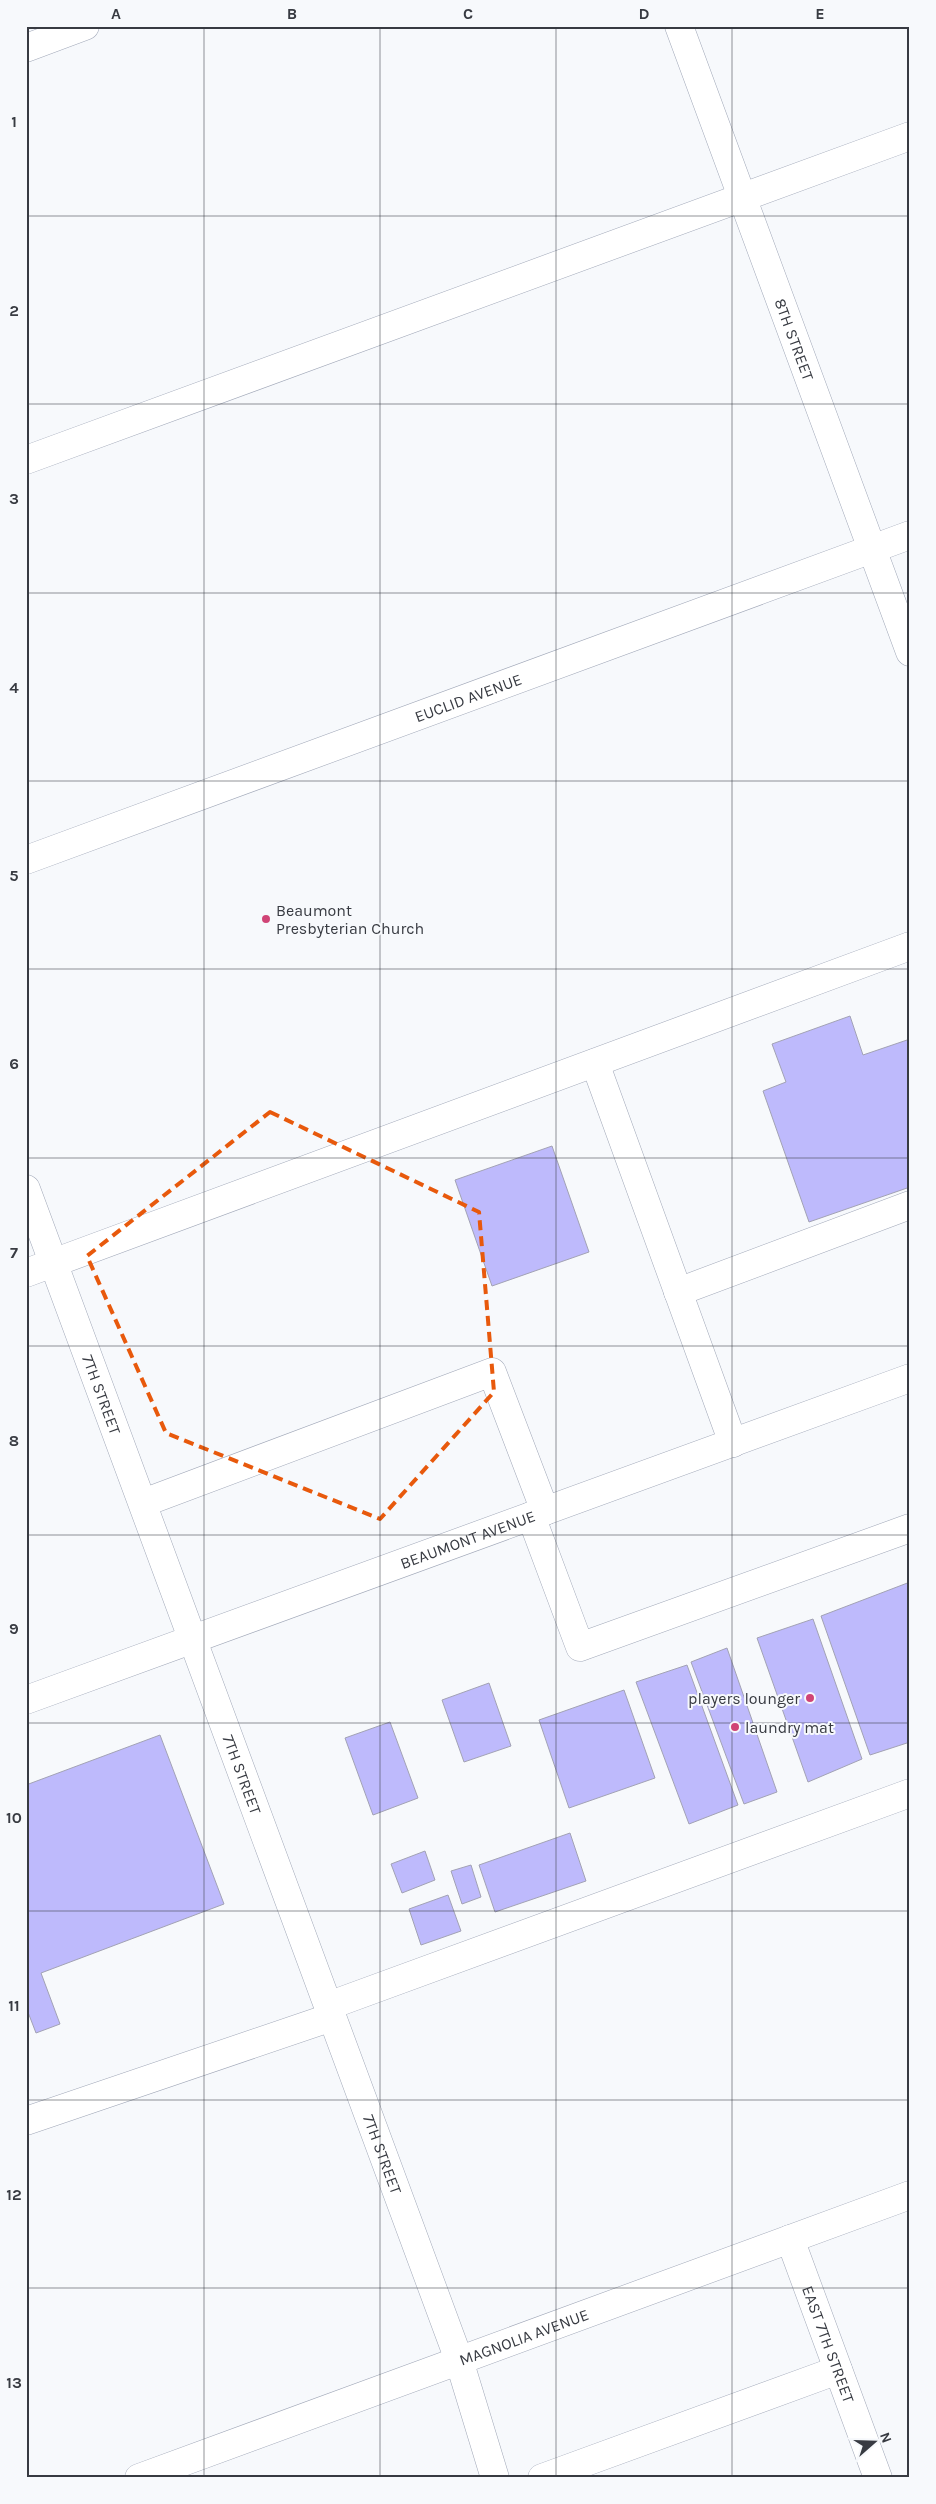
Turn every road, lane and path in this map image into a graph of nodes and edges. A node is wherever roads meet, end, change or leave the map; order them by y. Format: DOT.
graph roads {
  1 [pos="85,26"];
  2 [pos="679,26"];
  3 [pos="26,48"];
  4 [pos="910,136"];
  5 [pos="742,197"];
  6 [pos="26,460"];
  7 [pos="910,535"];
  8 [pos="872,549"];
  9 [pos="910,652"];
  10 [pos="26,860"];
  11 [pos="910,946"];
  12 [pos="595,1063"];
  13 [pos="26,1189"];
  14 [pos="910,1205"];
  15 [pos="54,1263"];
  16 [pos="26,1273"];
  17 [pos="678,1292"];
  18 [pos="910,1378"];
  19 [pos="733,1442"];
  20 [pos="142,1503"];
  21 [pos="538,1514"];
  22 [pos="910,1528"];
  23 [pos="193,1640"];
  24 [pos="26,1700"];
  25 [pos="910,1794"];
  26 [pos="330,2011"];
  27 [pos="26,2121"];
  28 [pos="910,2194"];
  29 [pos="790,2238"];
  30 [pos="459,2360"];
  31 [pos="838,2370"];
  32 [pos="139,2478"];
  33 [pos="495,2478"];
  34 [pos="542,2478"];
  35 [pos="878,2478"];
  1 -- 3 [label="street"];
  2 -- 5 [label="street, 8TH STREET"];
  4 -- 5 [label="street"];
  5 -- 6 [label="street"];
  5 -- 8 [label="street, 8TH STREET"];
  7 -- 8 [label="street, EUCLID AVENUE"];
  8 -- 9 [label="street, 8TH STREET"];
  8 -- 10 [label="street, EUCLID AVENUE"];
  11 -- 12 [label="street"];
  12 -- 15 [label="street"];
  12 -- 17 [label="street"];
  13 -- 15 [label="street, 7TH STREET"];
  14 -- 17 [label="street"];
  15 -- 16 [label="street"];
  15 -- 20 [label="street, 7TH STREET"];
  17 -- 19 [label="street"];
  18 -- 19 [label="street, BEAUMONT AVENUE"];
  19 -- 21 [label="street, BEAUMONT AVENUE"];
  20 -- 21 [label="street"];
  20 -- 23 [label="street, 7TH STREET"];
  21 -- 22 [label="street"];
  21 -- 23 [label="street, BEAUMONT AVENUE"];
  23 -- 24 [label="street, BEAUMONT AVENUE"];
  23 -- 26 [label="street, 7TH STREET"];
  25 -- 26 [label="street"];
  26 -- 27 [label="street"];
  26 -- 30 [label="street, 7TH STREET"];
  28 -- 29 [label="street, MAGNOLIA AVENUE"];
  29 -- 30 [label="street, MAGNOLIA AVENUE"];
  29 -- 31 [label="street, EAST 7TH STREET"];
  30 -- 32 [label="street, MAGNOLIA AVENUE"];
  30 -- 33 [label="street, 7TH STREET"];
  31 -- 34 [label="street"];
  31 -- 35 [label="street, EAST 7TH STREET"];
}
